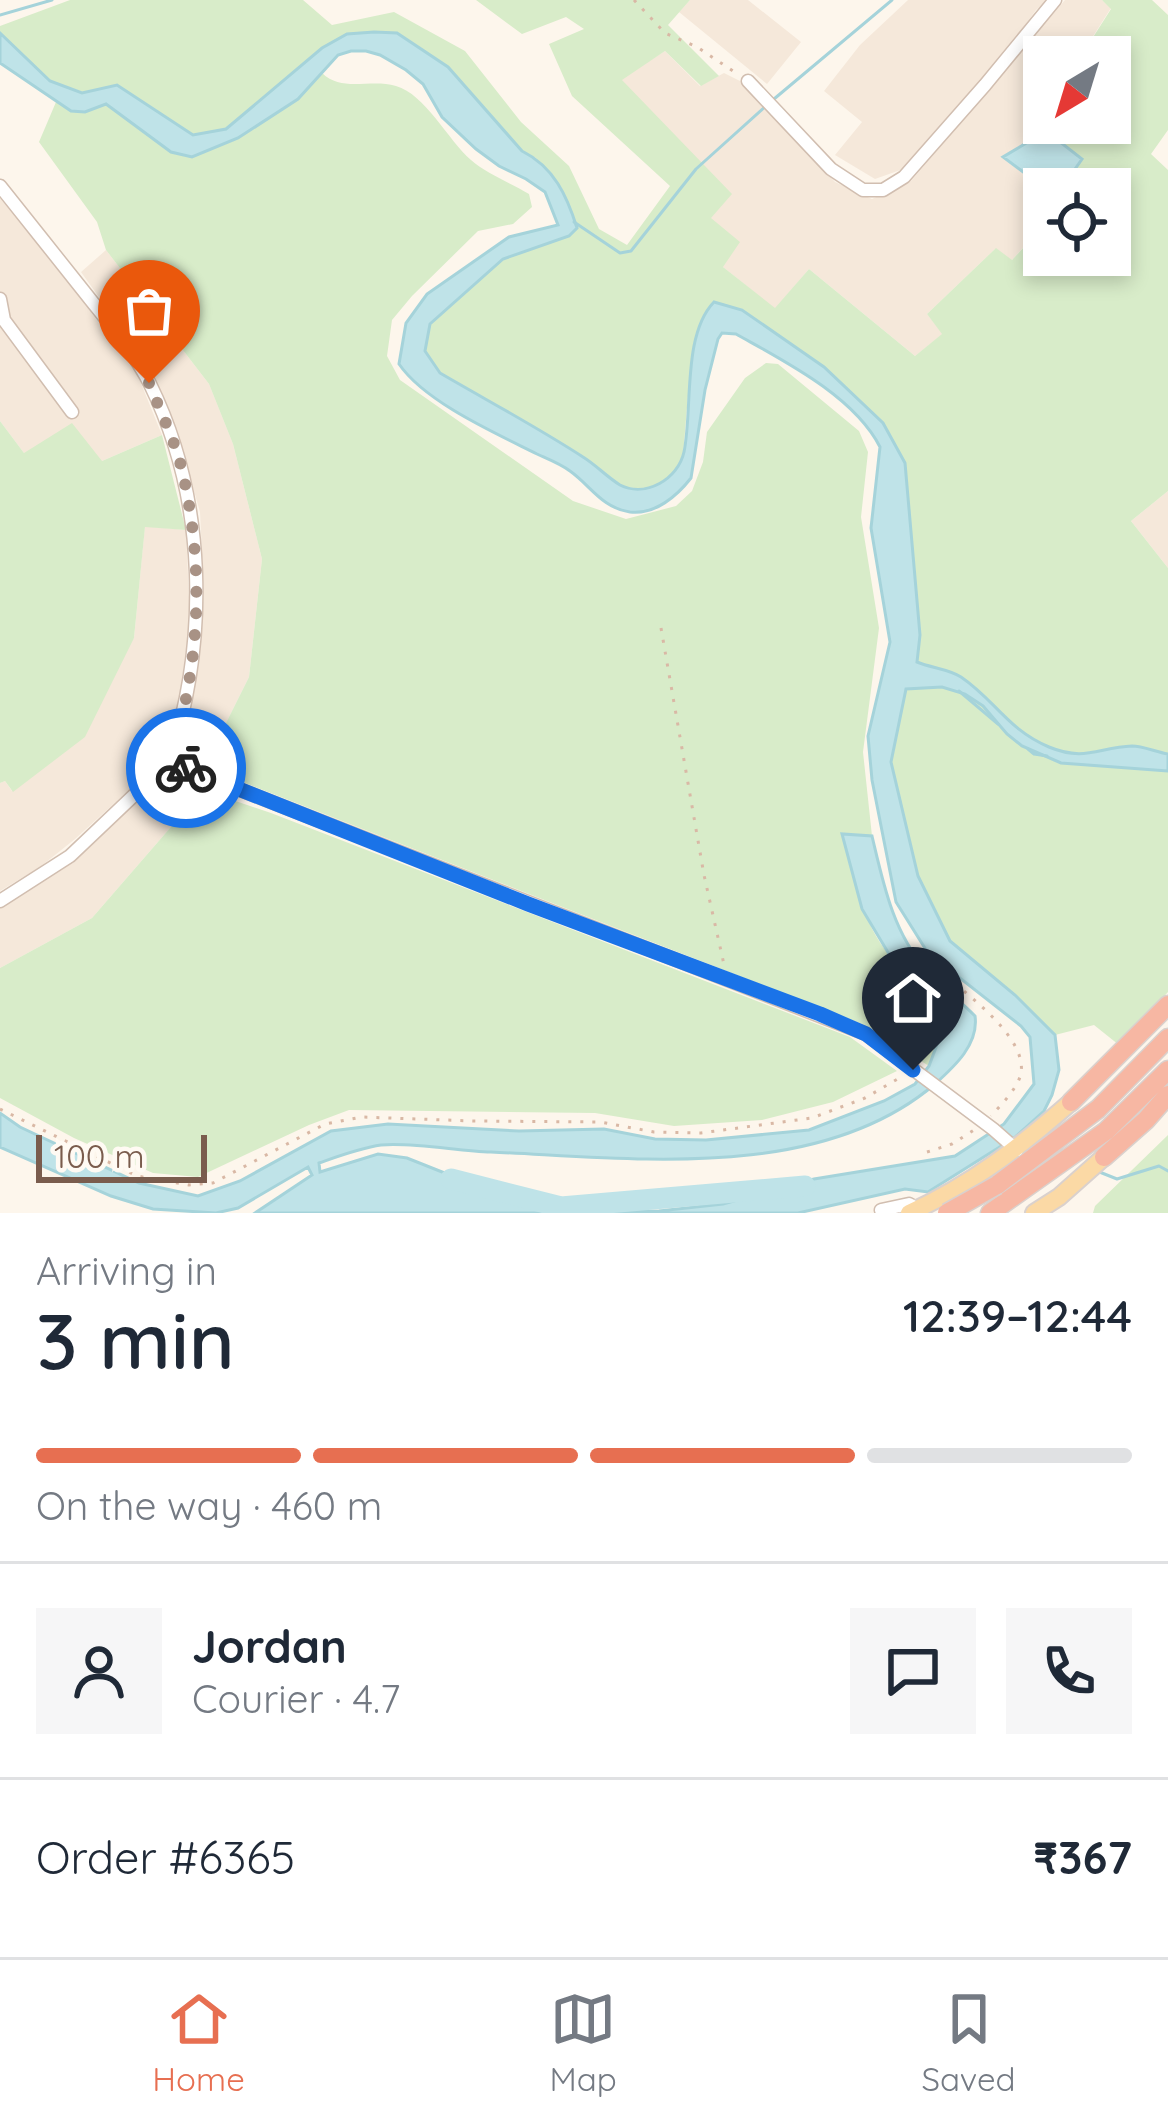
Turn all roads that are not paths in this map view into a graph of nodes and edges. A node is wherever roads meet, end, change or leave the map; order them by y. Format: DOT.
graph roads {
  1 [pos="1055,0"];
  2 [pos="748,81"];
  3 [pos="0,186"];
  4 [pos="0,299"];
  5 [pos="72,412"];
  6 [pos="170,762"];
  7 [pos="0,902"];
  8 [pos="1168,1005"];
  9 [pos="1168,1038"];
  10 [pos="1168,1070"];
  11 [pos="1168,1095"];
  12 [pos="1071,1102"];
  13 [pos="1013,1146"];
  14 [pos="1104,1157"];
  15 [pos="956,1187"];
  16 [pos="1049,1208"];
  17 [pos="998,1209"];
  18 [pos="881,1210"];
  19 [pos="914,1211"];
  20 [pos="947,1213"];
  21 [pos="970,1213"];
  1 -- 2 [label="street"];
  3 -- 6 [label="street"];
  4 -- 5 [label="street"];
  6 -- 7 [label="street"];
  6 -- 13 [label="street"];
  8 -- 12 [label="highway"];
  9 -- 20 [label="highway, bridge"];
  10 -- 17 [label="highway"];
  11 -- 14 [label="highway"];
  12 -- 13 [label="main road"];
  13 -- 15 [label="main road"];
  14 -- 16 [label="main road"];
  15 -- 19 [label="main road"];
  15 -- 21 [label="main road"];
  18 -- 19 [label="street"];
}
